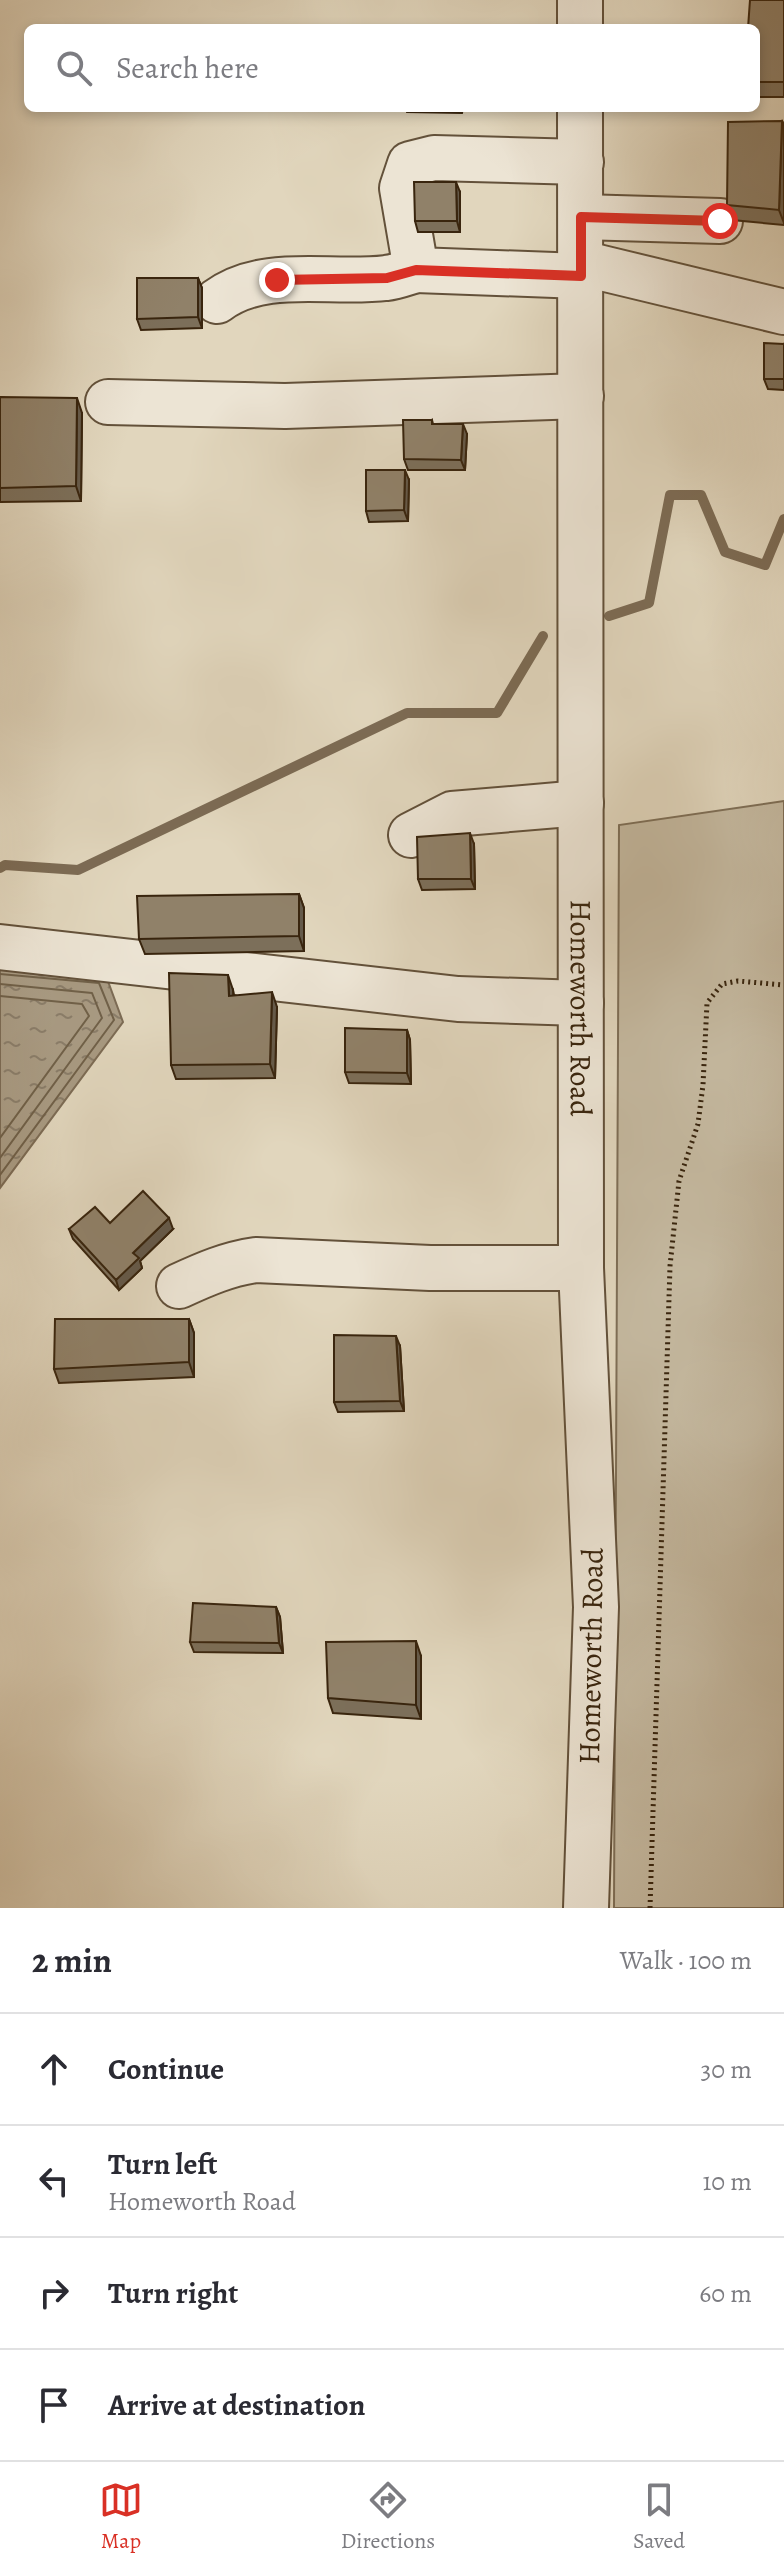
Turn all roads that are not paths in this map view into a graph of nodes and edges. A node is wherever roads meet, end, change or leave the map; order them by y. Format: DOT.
graph roads {
  1 [pos="580,0"];
  2 [pos="580,24"];
  3 [pos="580,112"];
  4 [pos="581,162"];
  5 [pos="581,217"];
  6 [pos="720,221"];
  7 [pos="581,269"];
  8 [pos="416,270"];
  9 [pos="217,301"];
  10 [pos="784,312"];
  11 [pos="581,396"];
  12 [pos="108,402"];
  13 [pos="581,803"];
  14 [pos="411,835"];
  15 [pos="0,947"];
  16 [pos="581,1003"];
  17 [pos="581,1268"];
  18 [pos="179,1286"];
  19 [pos="586,1908"];
  1 -- 2 [label="street"];
  3 -- 4 [label="street, Homeworth Road"];
  4 -- 5 [label="street, Homeworth Road"];
  4 -- 8 [label="street"];
  5 -- 6 [label="street"];
  5 -- 7 [label="street, Homeworth Road"];
  7 -- 8 [label="street"];
  7 -- 10 [label="street"];
  7 -- 11 [label="street, Homeworth Road"];
  8 -- 9 [label="street"];
  11 -- 12 [label="street"];
  11 -- 13 [label="street, Homeworth Road"];
  13 -- 14 [label="street"];
  13 -- 16 [label="street, Homeworth Road"];
  15 -- 16 [label="street"];
  16 -- 17 [label="street, Homeworth Road"];
  17 -- 18 [label="street"];
  17 -- 19 [label="street, Homeworth Road"];
}
